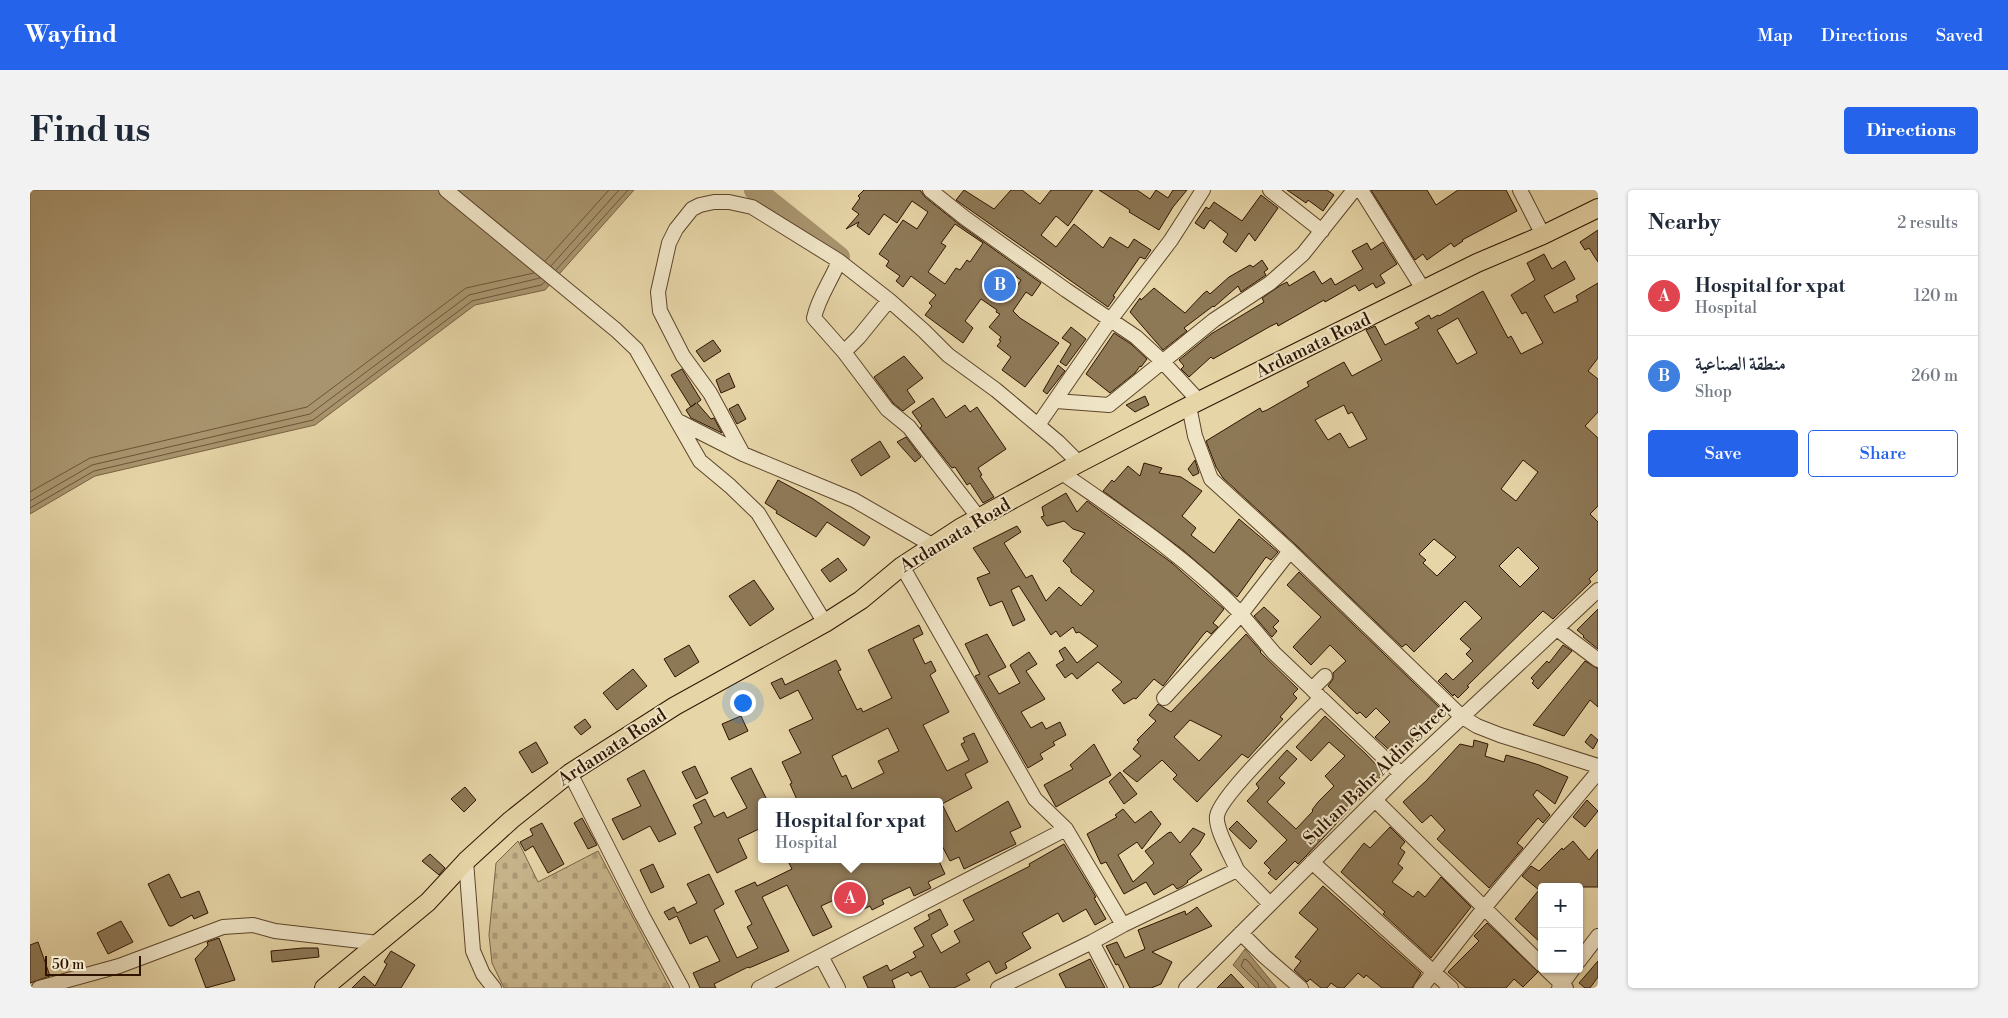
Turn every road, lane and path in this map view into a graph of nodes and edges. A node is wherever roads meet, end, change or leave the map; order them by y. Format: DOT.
graph roads {
  1 [pos="446,190"];
  2 [pos="930,190"];
  3 [pos="1203,190"];
  4 [pos="1270,190"];
  5 [pos="1354,190"];
  6 [pos="1361,190"];
  7 [pos="1520,190"];
  8 [pos="1598,208"];
  9 [pos="1322,231"];
  10 [pos="1543,235"];
  11 [pos="839,261"];
  12 [pos="1423,290"];
  13 [pos="889,300"];
  14 [pos="1112,319"];
  15 [pos="844,352"];
  16 [pos="1162,361"];
  17 [pos="1056,401"];
  18 [pos="1194,403"];
  19 [pos="678,421"];
  20 [pos="1038,425"];
  21 [pos="743,454"];
  22 [pos="1079,463"];
  23 [pos="1062,473"];
  24 [pos="978,518"];
  25 [pos="932,545"];
  26 [pos="1290,551"];
  27 [pos="902,566"];
  28 [pos="1598,590"];
  29 [pos="1241,614"];
  30 [pos="825,623"];
  31 [pos="1557,628"];
  32 [pos="1598,660"];
  33 [pos="1324,676"];
  34 [pos="1316,694"];
  35 [pos="1164,698"];
  36 [pos="1461,716"];
  37 [pos="1598,766"];
  38 [pos="1598,772"];
  39 [pos="570,773"];
  40 [pos="1401,774"];
  41 [pos="1375,800"];
  42 [pos="1066,829"];
  43 [pos="466,861"];
  44 [pos="1312,862"];
  45 [pos="1237,870"];
  46 [pos="1270,904"];
  47 [pos="1484,908"];
  48 [pos="1123,925"];
  49 [pos="1241,933"];
  50 [pos="1598,936"];
  51 [pos="1092,942"];
  52 [pos="378,943"];
  53 [pos="821,956"];
  54 [pos="1583,956"];
  55 [pos="1538,961"];
  56 [pos="1434,972"];
  57 [pos="1550,973"];
  58 [pos="1571,973"];
  59 [pos="330,987"];
  60 [pos="1562,987"];
  61 [pos="39,988"];
  62 [pos="494,988"];
  63 [pos="682,988"];
  64 [pos="759,988"];
  65 [pos="838,988"];
  66 [pos="998,988"];
  67 [pos="1116,988"];
  68 [pos="1186,988"];
  69 [pos="1302,988"];
  70 [pos="1421,988"];
  71 [pos="1451,988"];
  1 -- 19 [label="street"];
  2 -- 14 [label="street"];
  3 -- 14 [label="street"];
  4 -- 9 [label="street"];
  5 -- 9 [label="street"];
  6 -- 12 [label="street"];
  7 -- 10 [label="street"];
  8 -- 10 [label="main road, Ardamata Road"];
  9 -- 16 [label="street"];
  10 -- 12 [label="main road, Ardamata Road"];
  11 -- 13 [label="street"];
  11 -- 15 [label="street"];
  11 -- 21 [label="street"];
  12 -- 18 [label="main road, Ardamata Road"];
  13 -- 15 [label="street"];
  13 -- 20 [label="street"];
  14 -- 16 [label="street"];
  14 -- 17 [label="street"];
  15 -- 24 [label="street"];
  16 -- 17 [label="street"];
  16 -- 18 [label="street"];
  17 -- 20 [label="street"];
  18 -- 22 [label="main road, Ardamata Road"];
  18 -- 26 [label="street"];
  19 -- 21 [label="street"];
  19 -- 30 [label="street"];
  20 -- 22 [label="street"];
  21 -- 25 [label="street"];
  22 -- 23 [label="main road, Ardamata Road"];
  23 -- 24 [label="main road, Ardamata Road"];
  23 -- 29 [label="street"];
  24 -- 25 [label="main road, Ardamata Road"];
  25 -- 27 [label="main road, Ardamata Road"];
  26 -- 29 [label="street"];
  26 -- 36 [label="street"];
  27 -- 30 [label="main road, Ardamata Road"];
  27 -- 42 [label="street"];
  28 -- 31 [label="street, Sultan Bahr Aldin Street"];
  29 -- 34 [label="street"];
  29 -- 35 [label="street"];
  30 -- 39 [label="main road, Ardamata Road"];
  31 -- 32 [label="street"];
  31 -- 36 [label="street, Sultan Bahr Aldin Street"];
  33 -- 34 [label="street"];
  34 -- 40 [label="street"];
  34 -- 45 [label="street"];
  36 -- 37 [label="street"];
  36 -- 40 [label="street, Sultan Bahr Aldin Street"];
  38 -- 47 [label="street"];
  39 -- 43 [label="main road, Ardamata Road"];
  39 -- 63 [label="street"];
  40 -- 41 [label="street, Sultan Bahr Aldin Street"];
  41 -- 44 [label="street, Sultan Bahr Aldin Street"];
  41 -- 47 [label="street"];
  42 -- 48 [label="street"];
  42 -- 53 [label="street"];
  43 -- 52 [label="main road, Ardamata Road"];
  43 -- 62 [label="street"];
  44 -- 46 [label="street, Sultan Bahr Aldin Street"];
  44 -- 56 [label="street"];
  45 -- 46 [label="street"];
  45 -- 48 [label="street"];
  46 -- 49 [label="street, Sultan Bahr Aldin Street"];
  47 -- 55 [label="street"];
  47 -- 56 [label="street"];
  48 -- 51 [label="street"];
  49 -- 68 [label="street, Sultan Bahr Aldin Street"];
  49 -- 69 [label="street"];
  50 -- 54 [label="street"];
  51 -- 66 [label="street"];
  51 -- 67 [label="street"];
  52 -- 59 [label="main road, Ardamata Road"];
  52 -- 61 [label="street"];
  53 -- 64 [label="street"];
  53 -- 65 [label="street"];
  56 -- 70 [label="street"];
  56 -- 71 [label="street"];
  57 -- 60 [label="street"];
  58 -- 60 [label="street"];
}
